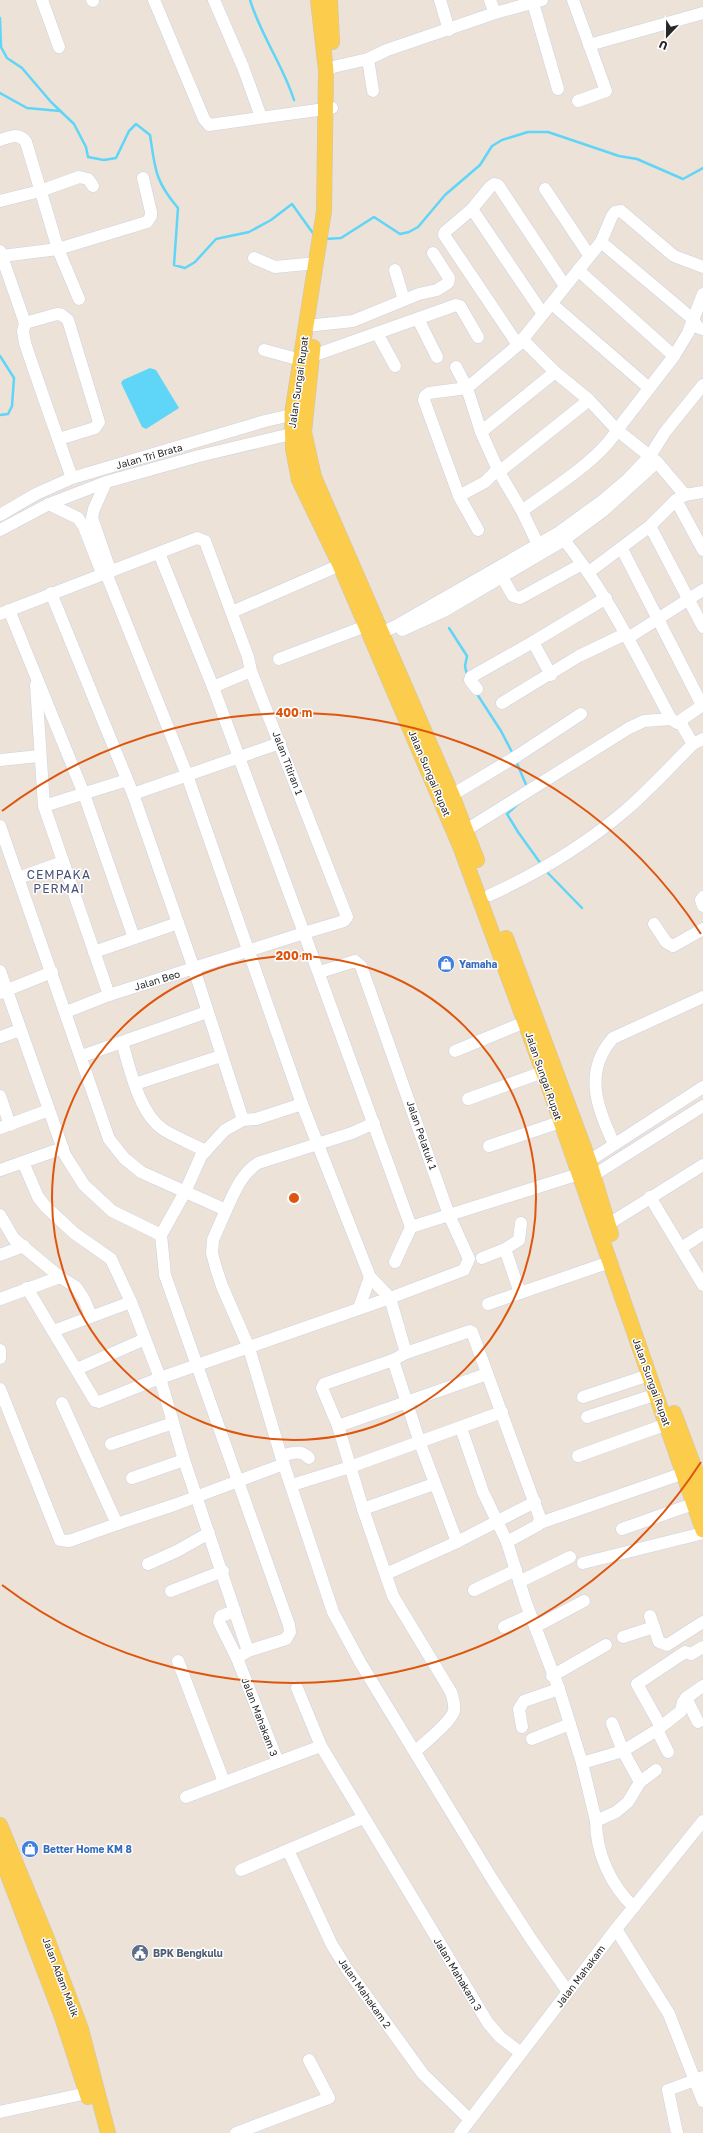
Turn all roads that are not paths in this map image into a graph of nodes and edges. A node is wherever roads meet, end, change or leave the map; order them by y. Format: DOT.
graph roads {
  1 [pos="42,0"];
  2 [pos="154,0"];
  3 [pos="214,0"];
  4 [pos="318,0"];
  5 [pos="330,0"];
  6 [pos="440,0"];
  7 [pos="490,0"];
  8 [pos="573,0"];
  9 [pos="537,2"];
  10 [pos="495,14"];
  11 [pos="703,14"];
  12 [pos="449,30"];
  13 [pos="589,45"];
  14 [pos="59,47"];
  15 [pos="368,59"];
  16 [pos="330,69"];
  17 [pos="558,89"];
  18 [pos="373,91"];
  19 [pos="578,101"];
  20 [pos="329,108"];
  21 [pos="261,117"];
  22 [pos="0,140"];
  23 [pos="143,178"];
  24 [pos="93,186"];
  25 [pos="545,189"];
  26 [pos="40,191"];
  27 [pos="0,201"];
  28 [pos="472,209"];
  29 [pos="601,242"];
  30 [pos="58,249"];
  31 [pos="1,253"];
  32 [pos="433,253"];
  33 [pos="589,255"];
  34 [pos="254,258"];
  35 [pos="320,259"];
  36 [pos="703,267"];
  37 [pos="395,270"];
  38 [pos="578,270"];
  39 [pos="565,286"];
  40 [pos="703,294"];
  41 [pos="79,299"];
  42 [pos="404,300"];
  43 [pos="552,304"];
  44 [pos="543,314"];
  45 [pos="418,319"];
  46 [pos="694,320"];
  47 [pos="25,323"];
  48 [pos="311,326"];
  49 [pos="703,329"];
  50 [pos="376,333"];
  51 [pos="478,337"];
  52 [pos="520,342"];
  53 [pos="264,350"];
  54 [pos="674,356"];
  55 [pos="437,357"];
  56 [pos="305,358"];
  57 [pos="395,366"];
  58 [pos="456,367"];
  59 [pos="555,372"];
  60 [pos="703,385"];
  61 [pos="467,388"];
  62 [pos="649,388"];
  63 [pos="589,400"];
  64 [pos="299,413"];
  65 [pos="617,430"];
  66 [pos="298,432"];
  67 [pos="481,432"];
  68 [pos="59,438"];
  69 [pos="164,452"];
  70 [pos="653,459"];
  71 [pos="168,465"];
  72 [pos="499,472"];
  73 [pos="72,478"];
  74 [pos="106,482"];
  75 [pos="703,492"];
  76 [pos="459,496"];
  77 [pos="680,498"];
  78 [pos="50,504"];
  79 [pos="522,510"];
  80 [pos="0,515"];
  81 [pos="650,526"];
  82 [pos="0,530"];
  83 [pos="478,530"];
  84 [pos="561,537"];
  85 [pos="540,548"];
  86 [pos="622,549"];
  87 [pos="703,550"];
  88 [pos="159,553"];
  89 [pos="340,565"];
  90 [pos="586,568"];
  91 [pos="499,572"];
  92 [pos="106,574"];
  93 [pos="703,590"];
  94 [pos="51,593"];
  95 [pos="606,598"];
  96 [pos="689,598"];
  97 [pos="5,612"];
  98 [pos="232,612"];
  99 [pos="658,618"];
  100 [pos="703,627"];
  101 [pos="375,636"];
  102 [pos="626,636"];
  103 [pos="533,642"];
  104 [pos="279,659"];
  105 [pos="251,670"];
  106 [pos="551,675"];
  107 [pos="36,678"];
  108 [pos="213,686"];
  109 [pos="477,688"];
  110 [pos="502,703"];
  111 [pos="703,705"];
  112 [pos="580,714"];
  113 [pos="675,720"];
  114 [pos="698,741"];
  115 [pos="280,743"];
  116 [pos="39,756"];
  117 [pos="239,757"];
  118 [pos="0,760"];
  119 [pos="187,775"];
  120 [pos="127,780"];
  121 [pos="84,794"];
  122 [pos="133,794"];
  123 [pos="452,795"];
  124 [pos="44,806"];
  125 [pos="0,826"];
  126 [pos="466,830"];
  127 [pos="63,862"];
  128 [pos="18,878"];
  129 [pos="490,895"];
  130 [pos="703,897"];
  131 [pos="703,906"];
  132 [pos="347,918"];
  133 [pos="178,923"];
  134 [pos="654,924"];
  135 [pos="703,929"];
  136 [pos="304,933"];
  137 [pos="134,938"];
  138 [pos="248,950"];
  139 [pos="94,952"];
  140 [pos="194,969"];
  141 [pos="0,971"];
  142 [pos="52,972"];
  143 [pos="320,972"];
  144 [pos="3,992"];
  145 [pos="109,995"];
  146 [pos="703,997"];
  147 [pos="66,1012"];
  148 [pos="206,1012"];
  149 [pos="525,1022"];
  150 [pos="20,1030"];
  151 [pos="0,1037"];
  152 [pos="122,1042"];
  153 [pos="455,1051"];
  154 [pos="82,1056"];
  155 [pos="221,1056"];
  156 [pos="543,1072"];
  157 [pos="135,1084"];
  158 [pos="703,1087"];
  159 [pos="0,1096"];
  160 [pos="468,1099"];
  161 [pos="302,1104"];
  162 [pos="703,1106"];
  163 [pos="49,1110"];
  164 [pos="243,1120"];
  165 [pos="560,1122"];
  166 [pos="374,1123"];
  167 [pos="5,1127"];
  168 [pos="317,1143"];
  169 [pos="614,1144"];
  170 [pos="489,1146"];
  171 [pos="63,1148"];
  172 [pos="206,1151"];
  173 [pos="23,1162"];
  174 [pos="703,1165"];
  175 [pos="0,1170"];
  176 [pos="587,1170"];
  177 [pos="185,1192"];
  178 [pos="650,1198"];
  179 [pos="226,1210"];
  180 [pos="0,1215"];
  181 [pos="449,1215"];
  182 [pos="521,1223"];
  183 [pos="607,1225"];
  184 [pos="411,1227"];
  185 [pos="703,1234"];
  186 [pos="161,1235"];
  187 [pos="24,1246"];
  188 [pos="680,1248"];
  189 [pos="505,1249"];
  190 [pos="0,1255"];
  191 [pos="482,1258"];
  192 [pos="395,1262"];
  193 [pos="610,1262"];
  194 [pos="60,1277"];
  195 [pos="370,1278"];
  196 [pos="703,1285"];
  197 [pos="27,1288"];
  198 [pos="520,1293"];
  199 [pos="390,1298"];
  200 [pos="0,1299"];
  201 [pos="131,1302"];
  202 [pos="629,1303"];
  203 [pos="488,1304"];
  204 [pos="359,1308"];
  205 [pos="91,1316"];
  206 [pos="53,1331"];
  207 [pos="145,1340"];
  208 [pos="249,1348"];
  209 [pos="0,1350"];
  210 [pos="406,1353"];
  211 [pos="0,1358"];
  212 [pos="393,1360"];
  213 [pos="197,1364"];
  214 [pos="76,1369"];
  215 [pos="487,1374"];
  216 [pos="649,1375"];
  217 [pos="160,1378"];
  218 [pos="0,1389"];
  219 [pos="657,1394"];
  220 [pos="583,1397"];
  221 [pos="407,1401"];
  222 [pos="62,1403"];
  223 [pos="502,1412"];
  224 [pos="587,1418"];
  225 [pos="172,1423"];
  226 [pos="667,1424"];
  227 [pos="338,1426"];
  228 [pos="461,1428"];
  229 [pos="420,1443"];
  230 [pos="111,1444"];
  231 [pos="578,1456"];
  232 [pos="309,1458"];
  233 [pos="184,1460"];
  234 [pos="283,1460"];
  235 [pos="350,1467"];
  236 [pos="132,1478"];
  237 [pos="693,1478"];
  238 [pos="237,1482"];
  239 [pos="434,1484"];
  240 [pos="292,1485"];
  241 [pos="197,1495"];
  242 [pos="698,1501"];
  243 [pos="535,1502"];
  244 [pos="363,1509"];
  245 [pos="497,1521"];
  246 [pos="540,1523"];
  247 [pos="117,1524"];
  248 [pos="622,1529"];
  249 [pos="703,1531"];
  250 [pos="209,1533"];
  251 [pos="456,1542"];
  252 [pos="507,1542"];
  253 [pos="570,1557"];
  254 [pos="584,1563"];
  255 [pos="148,1564"];
  256 [pos="223,1571"];
  257 [pos="386,1574"];
  258 [pos="517,1576"];
  259 [pos="474,1590"];
  260 [pos="171,1591"];
  261 [pos="584,1602"];
  262 [pos="235,1611"];
  263 [pos="530,1615"];
  264 [pos="650,1616"];
  265 [pos="703,1622"];
  266 [pos="504,1627"];
  267 [pos="535,1627"];
  268 [pos="654,1628"];
  269 [pos="623,1637"];
  270 [pos="606,1645"];
  271 [pos="703,1646"];
  272 [pos="248,1651"];
  273 [pos="237,1658"];
  274 [pos="178,1661"];
  275 [pos="552,1676"];
  276 [pos="703,1686"];
  277 [pos="297,1688"];
  278 [pos="559,1689"];
  279 [pos="686,1698"];
  280 [pos="698,1722"];
  281 [pos="612,1723"];
  282 [pos="570,1724"];
  283 [pos="522,1727"];
  284 [pos="659,1729"];
  285 [pos="532,1739"];
  286 [pos="321,1746"];
  287 [pos="416,1750"];
  288 [pos="623,1751"];
  289 [pos="668,1752"];
  290 [pos="278,1762"];
  291 [pos="582,1764"];
  292 [pos="656,1770"];
  293 [pos="224,1782"];
  294 [pos="640,1782"];
  295 [pos="186,1797"];
  296 [pos="363,1818"];
  297 [pos="703,1821"];
  298 [pos="596,1822"];
  299 [pos="0,1825"];
  300 [pos="288,1850"];
  301 [pos="0,1854"];
  302 [pos="241,1870"];
  303 [pos="634,1907"];
  304 [pos="616,1929"];
  305 [pos="39,1938"];
  306 [pos="568,1992"];
  307 [pos="521,2053"];
  308 [pos="308,2060"];
  309 [pos="699,2078"];
  310 [pos="87,2093"];
  311 [pos="703,2101"];
  312 [pos="0,2112"];
  313 [pos="469,2119"];
  314 [pos="462,2132"];
  315 [pos="98,2133"];
  316 [pos="108,2133"];
  317 [pos="236,2133"];
  318 [pos="677,2133"];
  1 -- 14 [label="street"];
  2 -- 21 [label="street"];
  3 -- 21 [label="street"];
  4 -- 16 [label="main road, Jalan Sungai Rupat"];
  5 -- 16 [label="main road, Jalan Sungai Rupat"];
  6 -- 12 [label="street"];
  7 -- 10 [label="street"];
  8 -- 13 [label="street"];
  9 -- 10 [label="street"];
  9 -- 17 [label="street"];
  10 -- 12 [label="street"];
  11 -- 13 [label="street"];
  12 -- 15 [label="street"];
  13 -- 19 [label="street"];
  15 -- 16 [label="street"];
  15 -- 18 [label="street"];
  16 -- 20 [label="main road, Jalan Sungai Rupat"];
  20 -- 21 [label="street"];
  20 -- 35 [label="main road, Jalan Sungai Rupat"];
  22 -- 26 [label="street"];
  23 -- 30 [label="street"];
  24 -- 26 [label="street"];
  25 -- 33 [label="street"];
  26 -- 27 [label="street"];
  26 -- 30 [label="street"];
  28 -- 39 [label="street"];
  28 -- 44 [label="street"];
  28 -- 52 [label="street"];
  29 -- 33 [label="street"];
  29 -- 36 [label="street"];
  29 -- 46 [label="street"];
  30 -- 31 [label="street"];
  30 -- 41 [label="street"];
  31 -- 47 [label="street"];
  32 -- 42 [label="street"];
  33 -- 38 [label="street"];
  34 -- 35 [label="street"];
  35 -- 48 [label="main road, Jalan Sungai Rupat"];
  37 -- 42 [label="street"];
  38 -- 39 [label="street"];
  38 -- 54 [label="street"];
  39 -- 43 [label="street"];
  40 -- 46 [label="street"];
  42 -- 48 [label="street"];
  43 -- 44 [label="street"];
  43 -- 62 [label="street"];
  44 -- 52 [label="street"];
  45 -- 50 [label="street"];
  45 -- 51 [label="street"];
  45 -- 55 [label="street"];
  46 -- 49 [label="street"];
  46 -- 54 [label="street"];
  47 -- 68 [label="street"];
  47 -- 68 [label="street"];
  48 -- 56 [label="main road, Jalan Sungai Rupat"];
  50 -- 56 [label="street"];
  50 -- 57 [label="street"];
  52 -- 59 [label="street"];
  52 -- 61 [label="street"];
  53 -- 56 [label="street"];
  54 -- 62 [label="street"];
  56 -- 64 [label="main road, Jalan Sungai Rupat"];
  58 -- 61 [label="street"];
  59 -- 63 [label="street"];
  59 -- 67 [label="street"];
  60 -- 70 [label="street"];
  61 -- 67 [label="street"];
  61 -- 76 [label="street"];
  62 -- 65 [label="street"];
  63 -- 65 [label="street"];
  63 -- 72 [label="street"];
  64 -- 66 [label="main road, Jalan Sungai Rupat"];
  64 -- 69 [label="street, Jalan Tri Brata"];
  65 -- 70 [label="street"];
  65 -- 79 [label="street"];
  66 -- 71 [label="street, Jalan Tri Brata"];
  66 -- 89 [label="main road, Jalan Sungai Rupat"];
  66 -- 101 [label="main road, Jalan Sungai Rupat"];
  67 -- 72 [label="street"];
  68 -- 73 [label="street"];
  69 -- 71 [label="street"];
  69 -- 73 [label="street, Jalan Tri Brata"];
  70 -- 77 [label="street"];
  70 -- 84 [label="street"];
  71 -- 74 [label="street, Jalan Tri Brata"];
  72 -- 76 [label="street"];
  72 -- 79 [label="street"];
  73 -- 80 [label="street, Jalan Tri Brata"];
  74 -- 78 [label="street, Jalan Tri Brata"];
  74 -- 92 [label="street"];
  75 -- 77 [label="street"];
  76 -- 83 [label="street"];
  77 -- 81 [label="street"];
  77 -- 87 [label="street"];
  78 -- 82 [label="street, Jalan Tri Brata"];
  78 -- 92 [label="street"];
  79 -- 85 [label="street"];
  81 -- 86 [label="street"];
  81 -- 96 [label="street"];
  84 -- 85 [label="street"];
  84 -- 90 [label="street"];
  85 -- 91 [label="street"];
  86 -- 90 [label="street"];
  86 -- 99 [label="street"];
  88 -- 92 [label="street"];
  88 -- 98 [label="street, Jalan Titiran 1"];
  88 -- 108 [label="street"];
  89 -- 98 [label="street"];
  89 -- 101 [label="main road, Jalan Sungai Rupat"];
  90 -- 91 [label="street"];
  90 -- 95 [label="street"];
  91 -- 101 [label="street"];
  92 -- 94 [label="street"];
  92 -- 119 [label="street"];
  93 -- 96 [label="street"];
  94 -- 97 [label="street"];
  94 -- 120 [label="street"];
  95 -- 102 [label="street"];
  95 -- 103 [label="street"];
  96 -- 99 [label="street"];
  96 -- 100 [label="street"];
  97 -- 107 [label="street"];
  98 -- 105 [label="street, Jalan Titiran 1"];
  99 -- 102 [label="street"];
  99 -- 111 [label="street"];
  101 -- 104 [label="street"];
  101 -- 123 [label="main road, Jalan Sungai Rupat"];
  101 -- 149 [label="main road, Jalan Sungai Rupat"];
  102 -- 106 [label="street"];
  102 -- 113 [label="street"];
  103 -- 106 [label="street"];
  103 -- 109 [label="street"];
  105 -- 108 [label="street"];
  105 -- 115 [label="street, Jalan Titiran 1"];
  106 -- 110 [label="street"];
  107 -- 116 [label="street"];
  107 -- 121 [label="street"];
  108 -- 117 [label="street"];
  111 -- 113 [label="street"];
  112 -- 123 [label="street"];
  113 -- 114 [label="street"];
  113 -- 126 [label="street"];
  114 -- 129 [label="street"];
  115 -- 117 [label="street"];
  115 -- 132 [label="street, Jalan Titiran 1"];
  116 -- 118 [label="street"];
  116 -- 124 [label="street"];
  117 -- 119 [label="street"];
  117 -- 136 [label="street"];
  119 -- 122 [label="street"];
  119 -- 138 [label="street"];
  120 -- 121 [label="street"];
  120 -- 122 [label="street"];
  121 -- 124 [label="street"];
  121 -- 137 [label="street"];
  122 -- 133 [label="street"];
  123 -- 126 [label="main road, Jalan Sungai Rupat"];
  124 -- 127 [label="street"];
  125 -- 128 [label="street"];
  126 -- 129 [label="main road, Jalan Sungai Rupat"];
  127 -- 128 [label="street"];
  127 -- 139 [label="street"];
  128 -- 142 [label="street"];
  129 -- 176 [label="main road, Jalan Sungai Rupat"];
  130 -- 131 [label="street"];
  132 -- 136 [label="street, Jalan Beo"];
  133 -- 137 [label="street"];
  133 -- 140 [label="street"];
  134 -- 135 [label="street"];
  136 -- 138 [label="street, Jalan Beo"];
  136 -- 143 [label="street"];
  137 -- 139 [label="street"];
  138 -- 140 [label="street, Jalan Beo"];
  138 -- 161 [label="street"];
  139 -- 145 [label="street"];
  140 -- 145 [label="street, Jalan Beo"];
  140 -- 148 [label="street"];
  141 -- 144 [label="street"];
  142 -- 144 [label="street"];
  142 -- 147 [label="street"];
  143 -- 166 [label="street"];
  143 -- 181 [label="street, Jalan Pelatuk 1"];
  144 -- 150 [label="street"];
  145 -- 147 [label="street, Jalan Beo"];
  146 -- 169 [label="street"];
  147 -- 154 [label="street"];
  148 -- 152 [label="street"];
  148 -- 155 [label="street"];
  149 -- 153 [label="street"];
  149 -- 156 [label="main road, Jalan Sungai Rupat"];
  150 -- 151 [label="street"];
  150 -- 163 [label="street"];
  152 -- 154 [label="street"];
  152 -- 157 [label="street"];
  154 -- 177 [label="street"];
  155 -- 157 [label="street"];
  155 -- 164 [label="street"];
  156 -- 160 [label="street"];
  156 -- 165 [label="main road, Jalan Sungai Rupat"];
  157 -- 172 [label="street"];
  158 -- 169 [label="street"];
  159 -- 167 [label="street"];
  161 -- 164 [label="street"];
  161 -- 168 [label="street"];
  162 -- 176 [label="street"];
  163 -- 167 [label="street"];
  163 -- 171 [label="street"];
  164 -- 172 [label="street"];
  165 -- 170 [label="street"];
  165 -- 176 [label="main road, Jalan Sungai Rupat"];
  166 -- 168 [label="street"];
  166 -- 184 [label="street"];
  168 -- 179 [label="street"];
  168 -- 195 [label="street"];
  169 -- 176 [label="street"];
  171 -- 173 [label="street"];
  171 -- 186 [label="street"];
  172 -- 177 [label="street"];
  173 -- 175 [label="street"];
  173 -- 201 [label="street"];
  174 -- 178 [label="street"];
  176 -- 181 [label="street"];
  176 -- 183 [label="main road, Jalan Sungai Rupat"];
  176 -- 193 [label="main road, Jalan Sungai Rupat"];
  177 -- 179 [label="street"];
  177 -- 186 [label="street"];
  178 -- 183 [label="street"];
  178 -- 188 [label="street"];
  179 -- 208 [label="street"];
  180 -- 187 [label="street"];
  181 -- 184 [label="street"];
  181 -- 199 [label="street, Jalan Pelatuk 1"];
  182 -- 189 [label="street"];
  183 -- 202 [label="main road, Jalan Sungai Rupat"];
  184 -- 192 [label="street"];
  185 -- 188 [label="street"];
  186 -- 213 [label="street"];
  187 -- 190 [label="street"];
  187 -- 194 [label="street"];
  188 -- 196 [label="street"];
  189 -- 191 [label="street"];
  189 -- 198 [label="street"];
  193 -- 198 [label="street"];
  193 -- 202 [label="main road, Jalan Sungai Rupat"];
  194 -- 197 [label="street"];
  194 -- 205 [label="street"];
  195 -- 199 [label="street"];
  195 -- 204 [label="street"];
  197 -- 200 [label="street"];
  197 -- 206 [label="street"];
  198 -- 203 [label="street"];
  199 -- 204 [label="street, Jalan Pelatuk 1"];
  199 -- 210 [label="street"];
  201 -- 205 [label="street"];
  201 -- 207 [label="street"];
  202 -- 216 [label="main road, Jalan Sungai Rupat"];
  202 -- 237 [label="main road, Jalan Sungai Rupat"];
  204 -- 208 [label="street, Jalan Pelatuk 1"];
  205 -- 206 [label="street"];
  206 -- 214 [label="street"];
  207 -- 214 [label="street"];
  207 -- 217 [label="street"];
  208 -- 213 [label="street, Jalan Pelatuk 1"];
  208 -- 234 [label="street"];
  209 -- 211 [label="street"];
  210 -- 212 [label="street"];
  210 -- 215 [label="street"];
  212 -- 221 [label="street"];
  212 -- 227 [label="street"];
  213 -- 217 [label="street, Jalan Pelatuk 1"];
  213 -- 238 [label="street"];
  214 -- 217 [label="street"];
  215 -- 221 [label="street"];
  215 -- 223 [label="street"];
  216 -- 219 [label="main road, Jalan Sungai Rupat"];
  216 -- 220 [label="street"];
  217 -- 225 [label="street"];
  218 -- 247 [label="street"];
  219 -- 224 [label="street"];
  219 -- 226 [label="main road, Jalan Sungai Rupat"];
  221 -- 227 [label="street"];
  221 -- 229 [label="street"];
  222 -- 247 [label="street"];
  223 -- 228 [label="street"];
  223 -- 243 [label="street"];
  225 -- 230 [label="street"];
  225 -- 233 [label="street"];
  226 -- 231 [label="street"];
  226 -- 237 [label="main road, Jalan Sungai Rupat"];
  227 -- 235 [label="street"];
  228 -- 229 [label="street"];
  228 -- 245 [label="street"];
  229 -- 235 [label="street"];
  229 -- 239 [label="street"];
  232 -- 234 [label="street"];
  233 -- 236 [label="street"];
  233 -- 241 [label="street"];
  234 -- 238 [label="street"];
  234 -- 240 [label="street"];
  235 -- 240 [label="street"];
  235 -- 244 [label="street"];
  237 -- 242 [label="main road, Jalan Sungai Rupat"];
  237 -- 246 [label="street"];
  238 -- 241 [label="street"];
  238 -- 272 [label="street"];
  239 -- 244 [label="street"];
  239 -- 251 [label="street"];
  240 -- 287 [label="street"];
  241 -- 247 [label="street"];
  241 -- 250 [label="street"];
  242 -- 248 [label="street"];
  242 -- 249 [label="main road, Jalan Sungai Rupat"];
  243 -- 245 [label="street"];
  243 -- 246 [label="street"];
  244 -- 257 [label="street"];
  245 -- 251 [label="street"];
  245 -- 252 [label="street"];
  246 -- 252 [label="street"];
  249 -- 254 [label="street"];
  250 -- 255 [label="street"];
  250 -- 256 [label="street"];
  251 -- 257 [label="street"];
  252 -- 258 [label="street"];
  253 -- 258 [label="street"];
  256 -- 260 [label="street"];
  256 -- 262 [label="street"];
  257 -- 287 [label="street"];
  258 -- 259 [label="street"];
  258 -- 263 [label="street"];
  261 -- 267 [label="street"];
  262 -- 272 [label="street"];
  262 -- 273 [label="street, Jalan Mahakam 3"];
  263 -- 266 [label="street"];
  263 -- 267 [label="street"];
  264 -- 268 [label="street"];
  265 -- 268 [label="street"];
  267 -- 275 [label="street"];
  268 -- 269 [label="street"];
  270 -- 275 [label="street"];
  271 -- 284 [label="street"];
  272 -- 273 [label="street"];
  273 -- 290 [label="street, Jalan Mahakam 3"];
  274 -- 293 [label="street"];
  275 -- 278 [label="street"];
  276 -- 279 [label="street"];
  277 -- 286 [label="street"];
  278 -- 282 [label="street"];
  278 -- 283 [label="street"];
  279 -- 280 [label="street"];
  279 -- 284 [label="street"];
  281 -- 288 [label="street"];
  282 -- 285 [label="street"];
  282 -- 291 [label="street"];
  284 -- 288 [label="street"];
  284 -- 289 [label="street"];
  286 -- 290 [label="street, Jalan Mahakam 3"];
  286 -- 296 [label="street, Jalan Mahakam 3"];
  287 -- 306 [label="street"];
  288 -- 291 [label="street"];
  288 -- 294 [label="street"];
  290 -- 293 [label="street"];
  291 -- 298 [label="street"];
  292 -- 294 [label="street"];
  293 -- 295 [label="street"];
  294 -- 298 [label="street"];
  296 -- 300 [label="street"];
  296 -- 307 [label="street, Jalan Mahakam 3"];
  297 -- 303 [label="street, Jalan Mahakam"];
  298 -- 303 [label="street"];
  299 -- 305 [label="main road, Jalan Adam Malik"];
  300 -- 302 [label="street"];
  300 -- 313 [label="street, Jalan Mahakam 2"];
  301 -- 305 [label="main road, Jalan Adam Malik"];
  303 -- 304 [label="street, Jalan Mahakam"];
  304 -- 306 [label="street, Jalan Mahakam"];
  304 -- 309 [label="street"];
  305 -- 310 [label="main road, Jalan Adam Malik"];
  305 -- 316 [label="main road, Jalan Adam Malik"];
  306 -- 307 [label="street, Jalan Mahakam"];
  307 -- 313 [label="street, Jalan Mahakam"];
  308 -- 317 [label="street"];
  309 -- 311 [label="street"];
  309 -- 318 [label="street"];
  310 -- 312 [label="street"];
  310 -- 315 [label="main road, Jalan Adam Malik"];
  313 -- 314 [label="street, Jalan Mahakam"];
}
